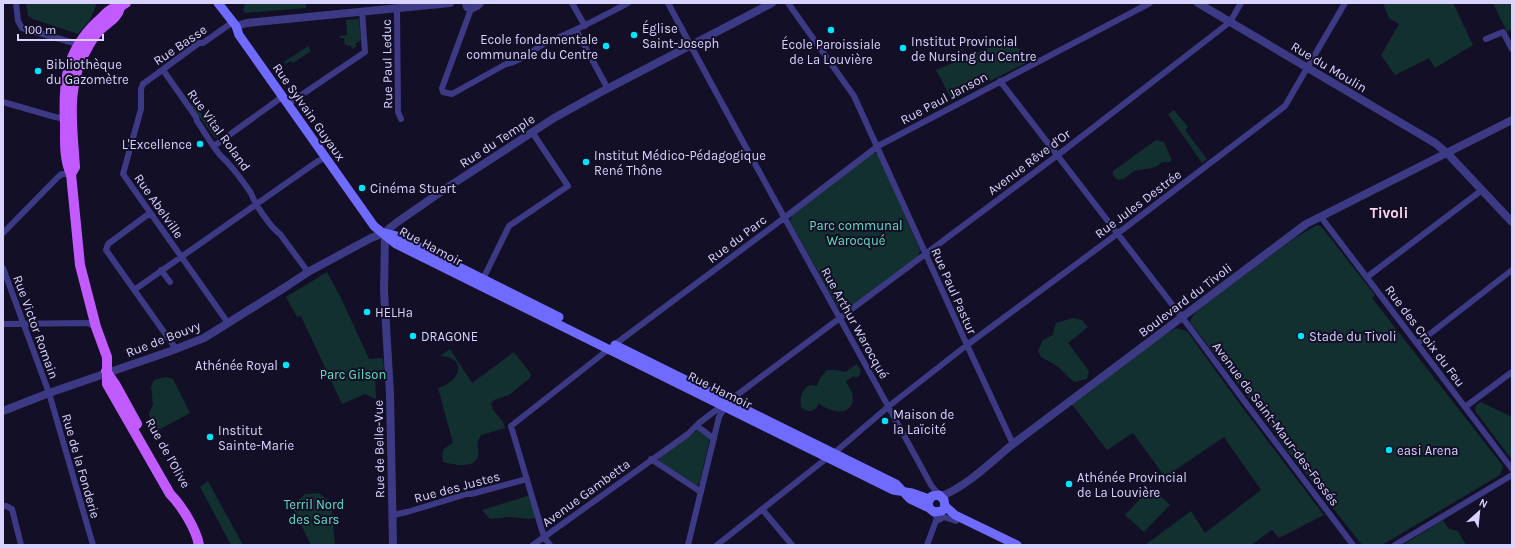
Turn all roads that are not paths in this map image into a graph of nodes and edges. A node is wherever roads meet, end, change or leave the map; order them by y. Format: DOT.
graph roads {
  1 [pos="16,3"];
  2 [pos="218,3"];
  3 [pos="450,3"];
  4 [pos="480,3"];
  5 [pos="572,3"];
  6 [pos="628,3"];
  7 [pos="668,3"];
  8 [pos="772,3"];
  9 [pos="788,3"];
  10 [pos="1150,3"];
  11 [pos="1198,3"];
  12 [pos="1241,3"];
  13 [pos="1345,3"];
  14 [pos="123,5"];
  15 [pos="468,6"];
  16 [pos="397,8"];
  17 [pos="362,11"];
  18 [pos="1230,22"];
  19 [pos="234,24"];
  20 [pos="585,26"];
  21 [pos="576,30"];
  22 [pos="1486,39"];
  23 [pos="691,46"];
  24 [pos="81,49"];
  25 [pos="1512,49"];
  26 [pos="1308,68"];
  27 [pos="163,70"];
  28 [pos="1000,81"];
  29 [pos="141,88"];
  30 [pos="608,89"];
  31 [pos="285,100"];
  32 [pos="3,102"];
  33 [pos="68,119"];
  34 [pos="401,119"];
  35 [pos="1512,120"];
  36 [pos="532,132"];
  37 [pos="214,146"];
  38 [pos="878,146"];
  39 [pos="1447,153"];
  40 [pos="1057,155"];
  41 [pos="325,158"];
  42 [pos="71,174"];
  43 [pos="1482,190"];
  44 [pos="256,203"];
  45 [pos="150,213"];
  46 [pos="1321,217"];
  47 [pos="784,218"];
  48 [pos="1512,222"];
  49 [pos="3,233"];
  50 [pos="1117,234"];
  51 [pos="384,235"];
  52 [pos="926,253"];
  53 [pos="180,256"];
  54 [pos="3,268"];
  55 [pos="161,270"];
  56 [pos="1512,270"];
  57 [pos="308,272"];
  58 [pos="1367,277"];
  59 [pos="482,279"];
  60 [pos="170,282"];
  61 [pos="134,290"];
  62 [pos="839,318"];
  63 [pos="1182,318"];
  64 [pos="228,323"];
  65 [pos="3,324"];
  66 [pos="23,324"];
  67 [pos="92,325"];
  68 [pos="1417,344"];
  69 [pos="966,345"];
  70 [pos="612,347"];
  71 [pos="176,349"];
  72 [pos="1512,372"];
  73 [pos="106,373"];
  74 [pos="49,393"];
  75 [pos="725,404"];
  76 [pos="889,406"];
  77 [pos="1465,407"];
  78 [pos="3,411"];
  79 [pos="696,426"];
  80 [pos="714,439"];
  81 [pos="1013,444"];
  82 [pos="830,456"];
  83 [pos="652,459"];
  84 [pos="1512,469"];
  85 [pos="1512,475"];
  86 [pos="527,480"];
  87 [pos="700,492"];
  88 [pos="938,505"];
  89 [pos="3,506"];
  90 [pos="762,509"];
  91 [pos="393,514"];
  92 [pos="934,529"];
  93 [pos="544,537"];
  94 [pos="21,545"];
  95 [pos="93,545"];
  96 [pos="199,545"];
  97 [pos="207,545"];
  98 [pos="393,545"];
  99 [pos="533,545"];
  100 [pos="550,545"];
  101 [pos="688,545"];
  102 [pos="717,545"];
  103 [pos="792,545"];
  104 [pos="927,545"];
  105 [pos="1004,545"];
  106 [pos="1017,545"];
  107 [pos="1353,545"];
  108 [pos="1395,545"];
  1 -- 24 [label="street"];
  2 -- 19 [label="main road, Rue Sylvain Guyaux"];
  3 -- 16 [label="street"];
  4 -- 15 [label="street"];
  5 -- 20 [label="street"];
  6 -- 20 [label="street"];
  7 -- 23 [label="street, Rue Arthur Warocqué"];
  8 -- 23 [label="street, Rue du Temple"];
  9 -- 38 [label="street, Rue Paul Pastur"];
  10 -- 28 [label="street, Rue Paul Janson"];
  11 -- 18 [label="street, Rue du Moulin"];
  12 -- 18 [label="street"];
  13 -- 26 [label="street, Rue Jules Destrée"];
  14 -- 24 [label="main road, Rue de l'Olive"];
  15 -- 21 [label="street"];
  16 -- 17 [label="street"];
  16 -- 34 [label="street, Rue Paul Leduc"];
  17 -- 19 [label="street"];
  17 -- 31 [label="street"];
  18 -- 26 [label="street, Rue du Moulin"];
  18 -- 40 [label="street, Avenue Rêve d'Or"];
  19 -- 27 [label="street, Rue Basse"];
  19 -- 31 [label="main road, Rue Sylvain Guyaux"];
  20 -- 21 [label="street"];
  21 -- 30 [label="street"];
  22 -- 25 [label="street"];
  23 -- 30 [label="street, Rue du Temple"];
  23 -- 47 [label="street, Rue Arthur Warocqué"];
  24 -- 33 [label="main road, Rue de l'Olive"];
  26 -- 39 [label="street, Rue du Moulin"];
  26 -- 50 [label="street, Rue Jules Destrée"];
  27 -- 29 [label="street, Rue Basse"];
  27 -- 37 [label="street, Rue Vital Roland"];
  28 -- 38 [label="street, Rue Paul Janson"];
  28 -- 40 [label="street, Avenue de Saint-Maur-des-Fossés"];
  29 -- 45 [label="street, Rue Abelville"];
  30 -- 36 [label="street, Rue du Temple"];
  31 -- 37 [label="street"];
  31 -- 41 [label="main road, Rue Sylvain Guyaux"];
  32 -- 33 [label="street"];
  33 -- 42 [label="main road, Rue de l'Olive"];
  35 -- 39 [label="street, Boulevard du Tivoli"];
  36 -- 51 [label="street, Rue du Temple"];
  36 -- 59 [label="street"];
  37 -- 44 [label="street, Rue Vital Roland"];
  38 -- 47 [label="street, Rue du Parc"];
  38 -- 52 [label="street, Rue Paul Pastur"];
  39 -- 43 [label="street, Rue du Moulin"];
  39 -- 46 [label="street, Boulevard du Tivoli"];
  40 -- 50 [label="street, Avenue de Saint-Maur-des-Fossés"];
  40 -- 52 [label="street, Avenue Rêve d'Or"];
  41 -- 44 [label="street"];
  41 -- 51 [label="main road, Rue Sylvain Guyaux"];
  42 -- 49 [label="street"];
  42 -- 67 [label="main road, Rue de l'Olive"];
  43 -- 48 [label="street, Rue du Moulin"];
  43 -- 58 [label="street"];
  44 -- 53 [label="street"];
  44 -- 57 [label="street, Rue Vital Roland"];
  45 -- 53 [label="street, Rue Abelville"];
  45 -- 61 [label="street"];
  46 -- 58 [label="street, Rue des Croix du Feu"];
  46 -- 63 [label="street, Boulevard du Tivoli"];
  47 -- 62 [label="street, Rue Arthur Warocqué"];
  47 -- 70 [label="street, Rue du Parc"];
  50 -- 63 [label="street, Avenue de Saint-Maur-des-Fossés"];
  50 -- 69 [label="street, Rue Jules Destrée"];
  51 -- 57 [label="street, Rue de Bouvy"];
  51 -- 59 [label="main road, Rue Hamoir"];
  51 -- 70 [label="main road, Rue Hamoir"];
  51 -- 91 [label="street, Rue de Belle-Vue"];
  52 -- 62 [label="street, Avenue Rêve d'Or"];
  52 -- 69 [label="street, Rue Paul Pastur"];
  53 -- 55 [label="street"];
  53 -- 64 [label="street, Rue Abelville"];
  54 -- 66 [label="street, Rue Victor Romain"];
  55 -- 60 [label="street"];
  55 -- 61 [label="street"];
  56 -- 68 [label="street"];
  57 -- 64 [label="street, Rue de Bouvy"];
  58 -- 68 [label="street, Rue des Croix du Feu"];
  59 -- 70 [label="main road, Rue Hamoir"];
  61 -- 71 [label="street"];
  62 -- 75 [label="street, Avenue Rêve d'Or"];
  62 -- 76 [label="street, Rue Arthur Warocqué"];
  63 -- 81 [label="street, Boulevard du Tivoli"];
  63 -- 107 [label="street, Avenue de Saint-Maur-des-Fossés"];
  64 -- 71 [label="street, Rue de Bouvy"];
  65 -- 66 [label="street"];
  66 -- 67 [label="street"];
  66 -- 74 [label="street, Rue Victor Romain"];
  67 -- 73 [label="main road, Rue de l'Olive"];
  68 -- 77 [label="street, Rue des Croix du Feu"];
  69 -- 76 [label="street, Rue Jules Destrée"];
  69 -- 81 [label="street, Rue Paul Pastur"];
  70 -- 75 [label="main road, Rue Hamoir"];
  70 -- 86 [label="street, Rue du Parc"];
  71 -- 73 [label="street, Rue de Bouvy"];
  72 -- 77 [label="street"];
  73 -- 74 [label="street, Rue de Bouvy"];
  73 -- 96 [label="main road, Rue de l'Olive"];
  73 -- 97 [label="main road, Rue de l'Olive"];
  74 -- 78 [label="street, Rue de Bouvy"];
  74 -- 95 [label="street, Rue de la Fonderie"];
  75 -- 79 [label="street, Avenue Gambetta"];
  75 -- 80 [label="street"];
  75 -- 82 [label="main road, Rue Hamoir"];
  76 -- 82 [label="street, Rue Jules Destrée"];
  76 -- 88 [label="street, Rue Arthur Warocqué"];
  77 -- 84 [label="street, Rue des Croix du Feu"];
  79 -- 80 [label="street"];
  79 -- 83 [label="street, Avenue Gambetta"];
  80 -- 87 [label="street"];
  81 -- 88 [label="street, Boulevard du Tivoli"];
  82 -- 88 [label="main road, Rue Hamoir"];
  82 -- 90 [label="street, Rue Jules Destrée"];
  83 -- 87 [label="street"];
  83 -- 93 [label="street, Avenue Gambetta"];
  85 -- 108 [label="street"];
  86 -- 91 [label="street, Rue des Justes"];
  86 -- 93 [label="street"];
  87 -- 101 [label="street"];
  88 -- 92 [label="street"];
  88 -- 92 [label="street"];
  88 -- 105 [label="main road"];
  88 -- 106 [label="main road"];
  89 -- 94 [label="street"];
  90 -- 102 [label="street, Rue Jules Destrée"];
  90 -- 103 [label="street"];
  91 -- 98 [label="street, Rue de Belle-Vue"];
  92 -- 104 [label="street"];
  93 -- 99 [label="street, Avenue Gambetta"];
  93 -- 100 [label="street"];
}
